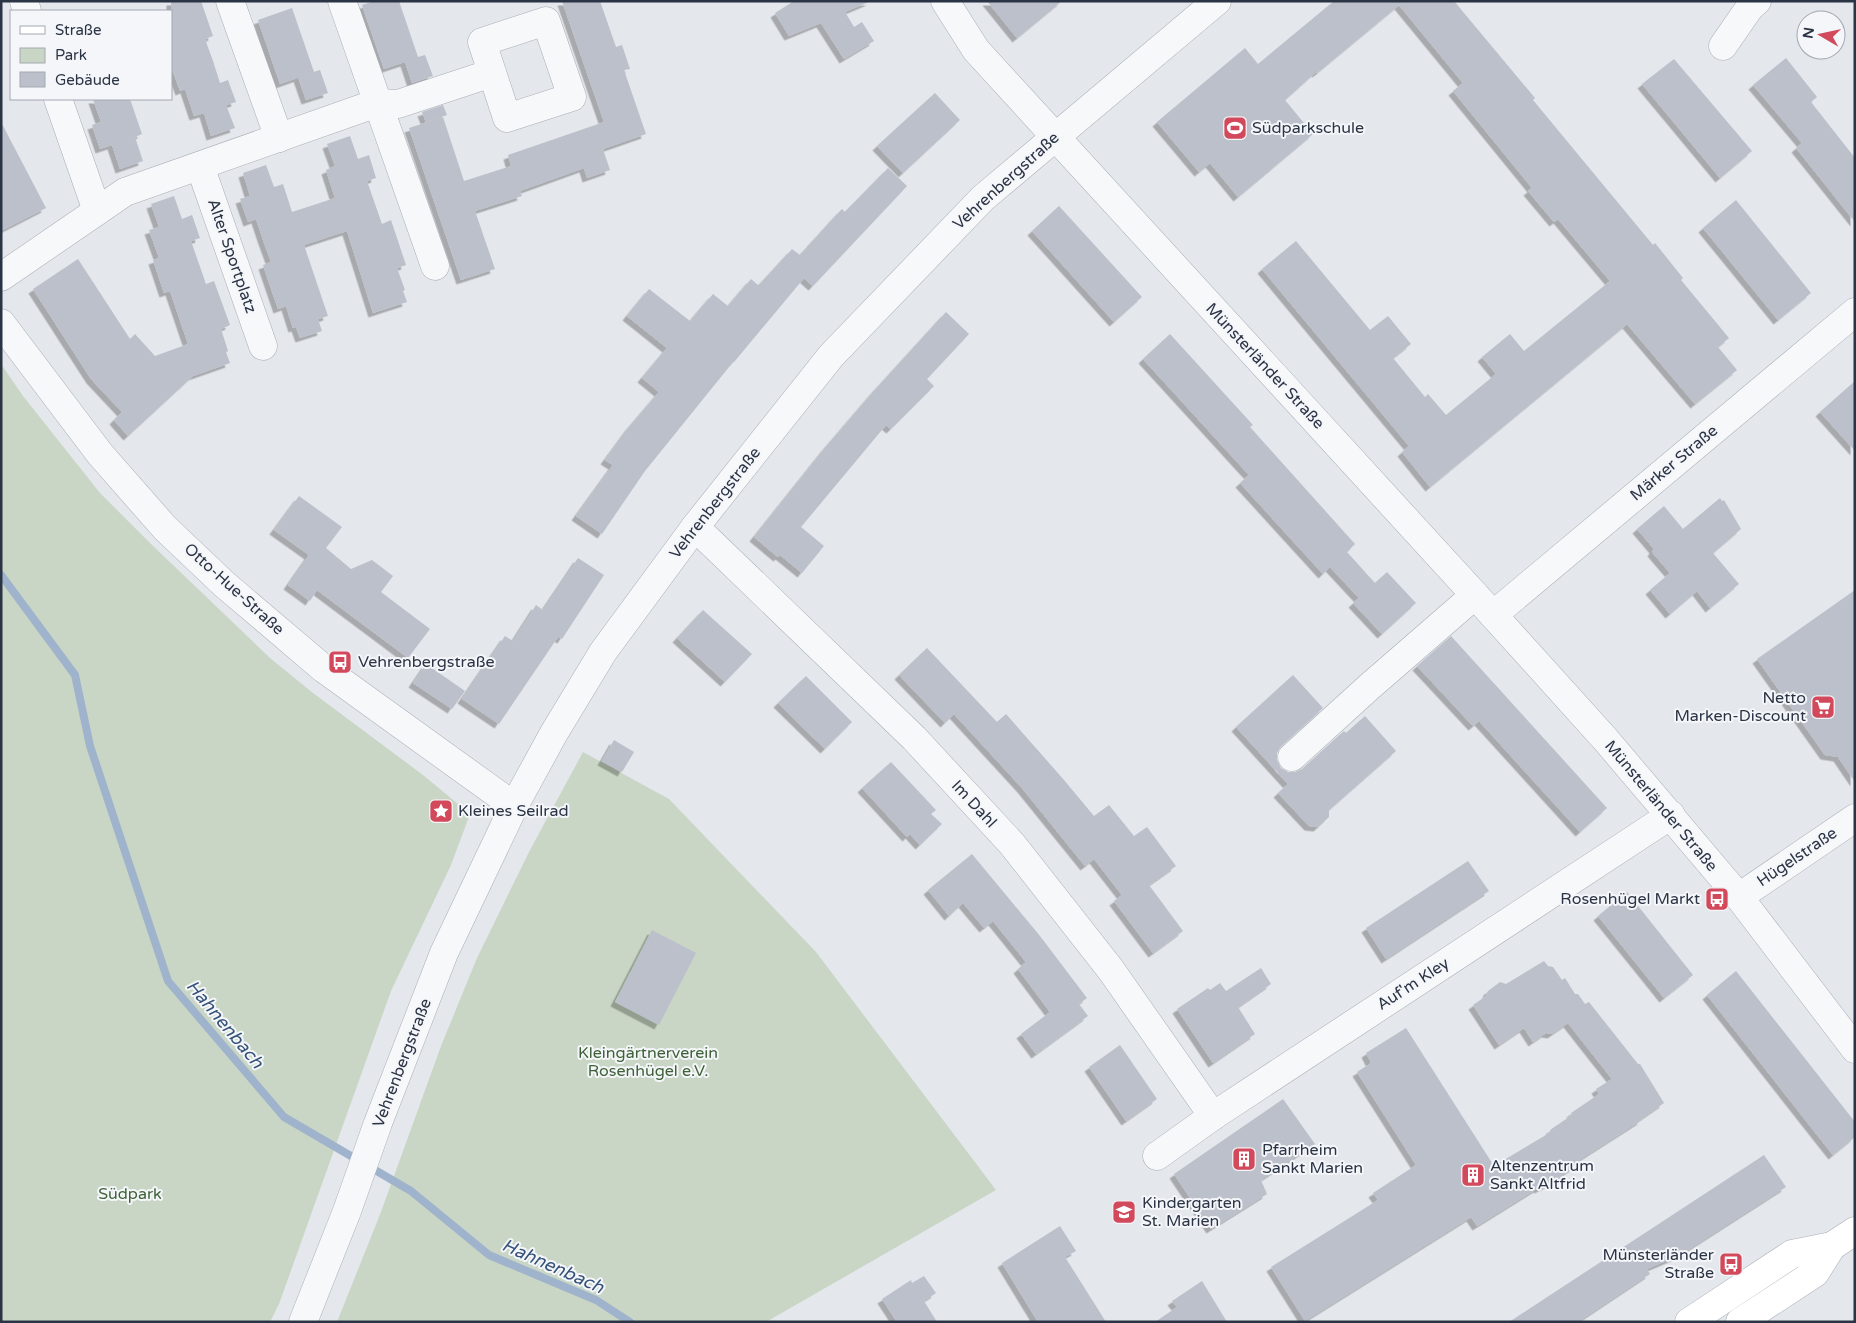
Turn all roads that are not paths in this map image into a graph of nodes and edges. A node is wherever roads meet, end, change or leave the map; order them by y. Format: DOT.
graph roads {
  1 [pos="230,1"];
  2 [pos="342,1"];
  3 [pos="945,1"];
  4 [pos="1216,1"];
  5 [pos="1757,1"];
  6 [pos="542,11"];
  7 [pos="1723,46"];
  8 [pos="492,73"];
  9 [pos="58,100"];
  10 [pos="377,104"];
  11 [pos="1055,136"];
  12 [pos="279,138"];
  13 [pos="200,166"];
  14 [pos="97,212"];
  15 [pos="435,266"];
  16 [pos="1,277"];
  17 [pos="1855,312"];
  18 [pos="1,323"];
  19 [pos="263,346"];
  20 [pos="696,527"];
  21 [pos="1484,605"];
  22 [pos="1292,757"];
  23 [pos="514,806"];
  24 [pos="1671,815"];
  25 [pos="1855,818"];
  26 [pos="1739,897"];
  27 [pos="1855,1049"];
  28 [pos="1213,1116"];
  29 [pos="1157,1156"];
  30 [pos="1855,1231"];
  31 [pos="1832,1246"];
  32 [pos="303,1322"];
  33 [pos="1689,1322"];
  34 [pos="1740,1322"];
  1 -- 12 [label="street"];
  2 -- 10 [label="street"];
  3 -- 11 [label="street, Münsterländer Straße"];
  4 -- 11 [label="street, Vehrenbergstraße"];
  5 -- 7 [label="street"];
  6 -- 8 [label="street"];
  6 -- 8 [label="street"];
  8 -- 10 [label="street"];
  9 -- 14 [label="street"];
  10 -- 12 [label="street"];
  10 -- 15 [label="street"];
  11 -- 20 [label="street, Vehrenbergstraße"];
  11 -- 21 [label="street, Münsterländer Straße"];
  12 -- 13 [label="street"];
  13 -- 14 [label="street"];
  13 -- 19 [label="street, Alter Sportplatz"];
  14 -- 16 [label="street"];
  17 -- 21 [label="street, Märker Straße"];
  18 -- 23 [label="street, Otto-Hue-Straße"];
  20 -- 23 [label="street, Vehrenbergstraße"];
  20 -- 28 [label="street, Im Dahl"];
  21 -- 22 [label="street"];
  21 -- 24 [label="street, Münsterländer Straße"];
  23 -- 32 [label="street, Vehrenbergstraße"];
  24 -- 26 [label="street, Münsterländer Straße"];
  24 -- 28 [label="street, Auf'm Kley"];
  25 -- 26 [label="street, Hügelstraße"];
  26 -- 27 [label="street, Münsterländer Straße"];
  28 -- 29 [label="street, Auf'm Kley"];
  30 -- 31 [label="main road"];
  31 -- 33 [label="main road"];
  31 -- 34 [label="main road"];
}
